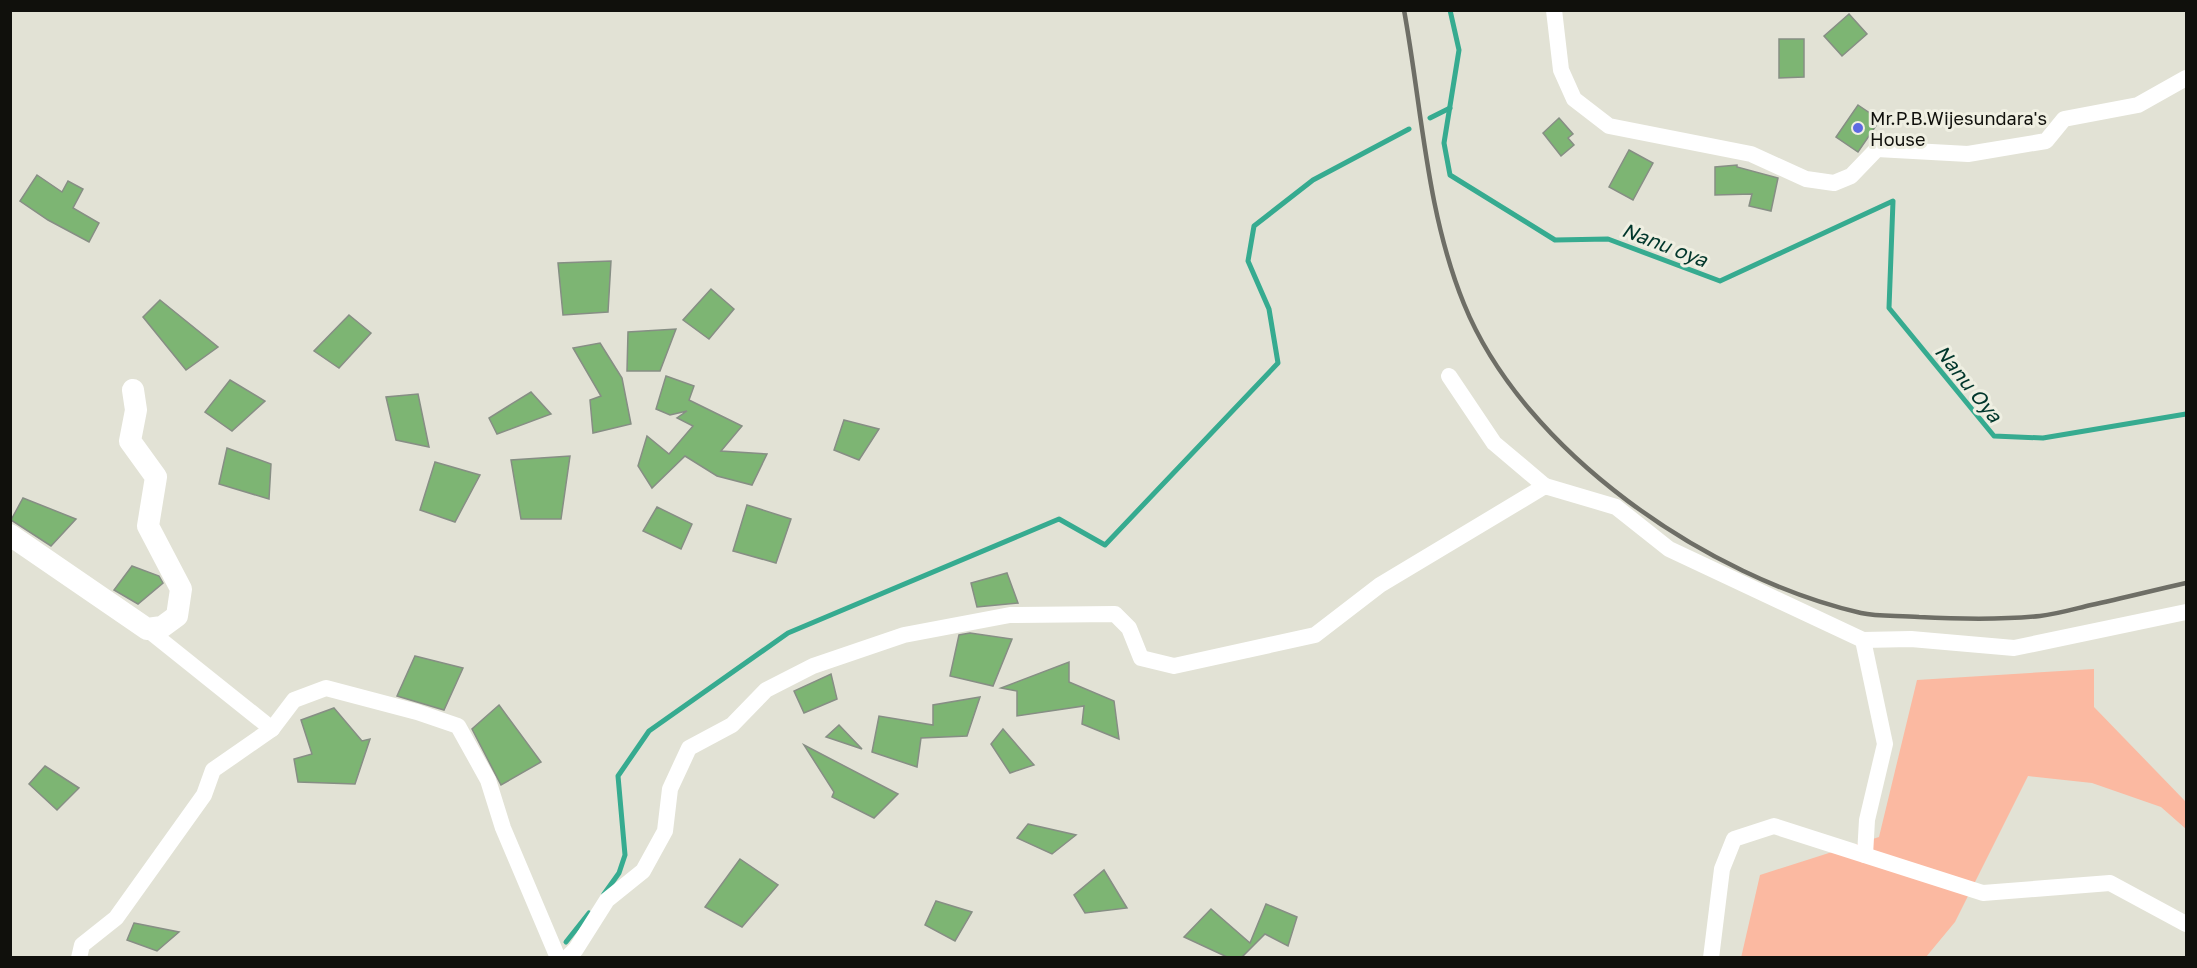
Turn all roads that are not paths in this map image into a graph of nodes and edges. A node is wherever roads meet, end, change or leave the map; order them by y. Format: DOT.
graph roads {
  1 [pos="1554,10"];
  2 [pos="2187,78"];
  3 [pos="1449,376"];
  4 [pos="133,390"];
  5 [pos="1545,486"];
  6 [pos="10,535"];
  7 [pos="2187,612"];
  8 [pos="147,629"];
  9 [pos="1863,640"];
  10 [pos="272,729"];
  11 [pos="1865,855"];
  12 [pos="2187,924"];
  13 [pos="79,957"];
  14 [pos="558,957"];
  15 [pos="567,957"];
  16 [pos="1711,957"];
  1 -- 2 [label="street"];
  3 -- 5 [label="street"];
  4 -- 8 [label="street"];
  5 -- 9 [label="street"];
  5 -- 15 [label="street"];
  6 -- 8 [label="street"];
  7 -- 9 [label="street"];
  8 -- 10 [label="street"];
  9 -- 11 [label="street"];
  10 -- 13 [label="street"];
  10 -- 14 [label="street"];
  11 -- 12 [label="street"];
  11 -- 16 [label="street"];
}
